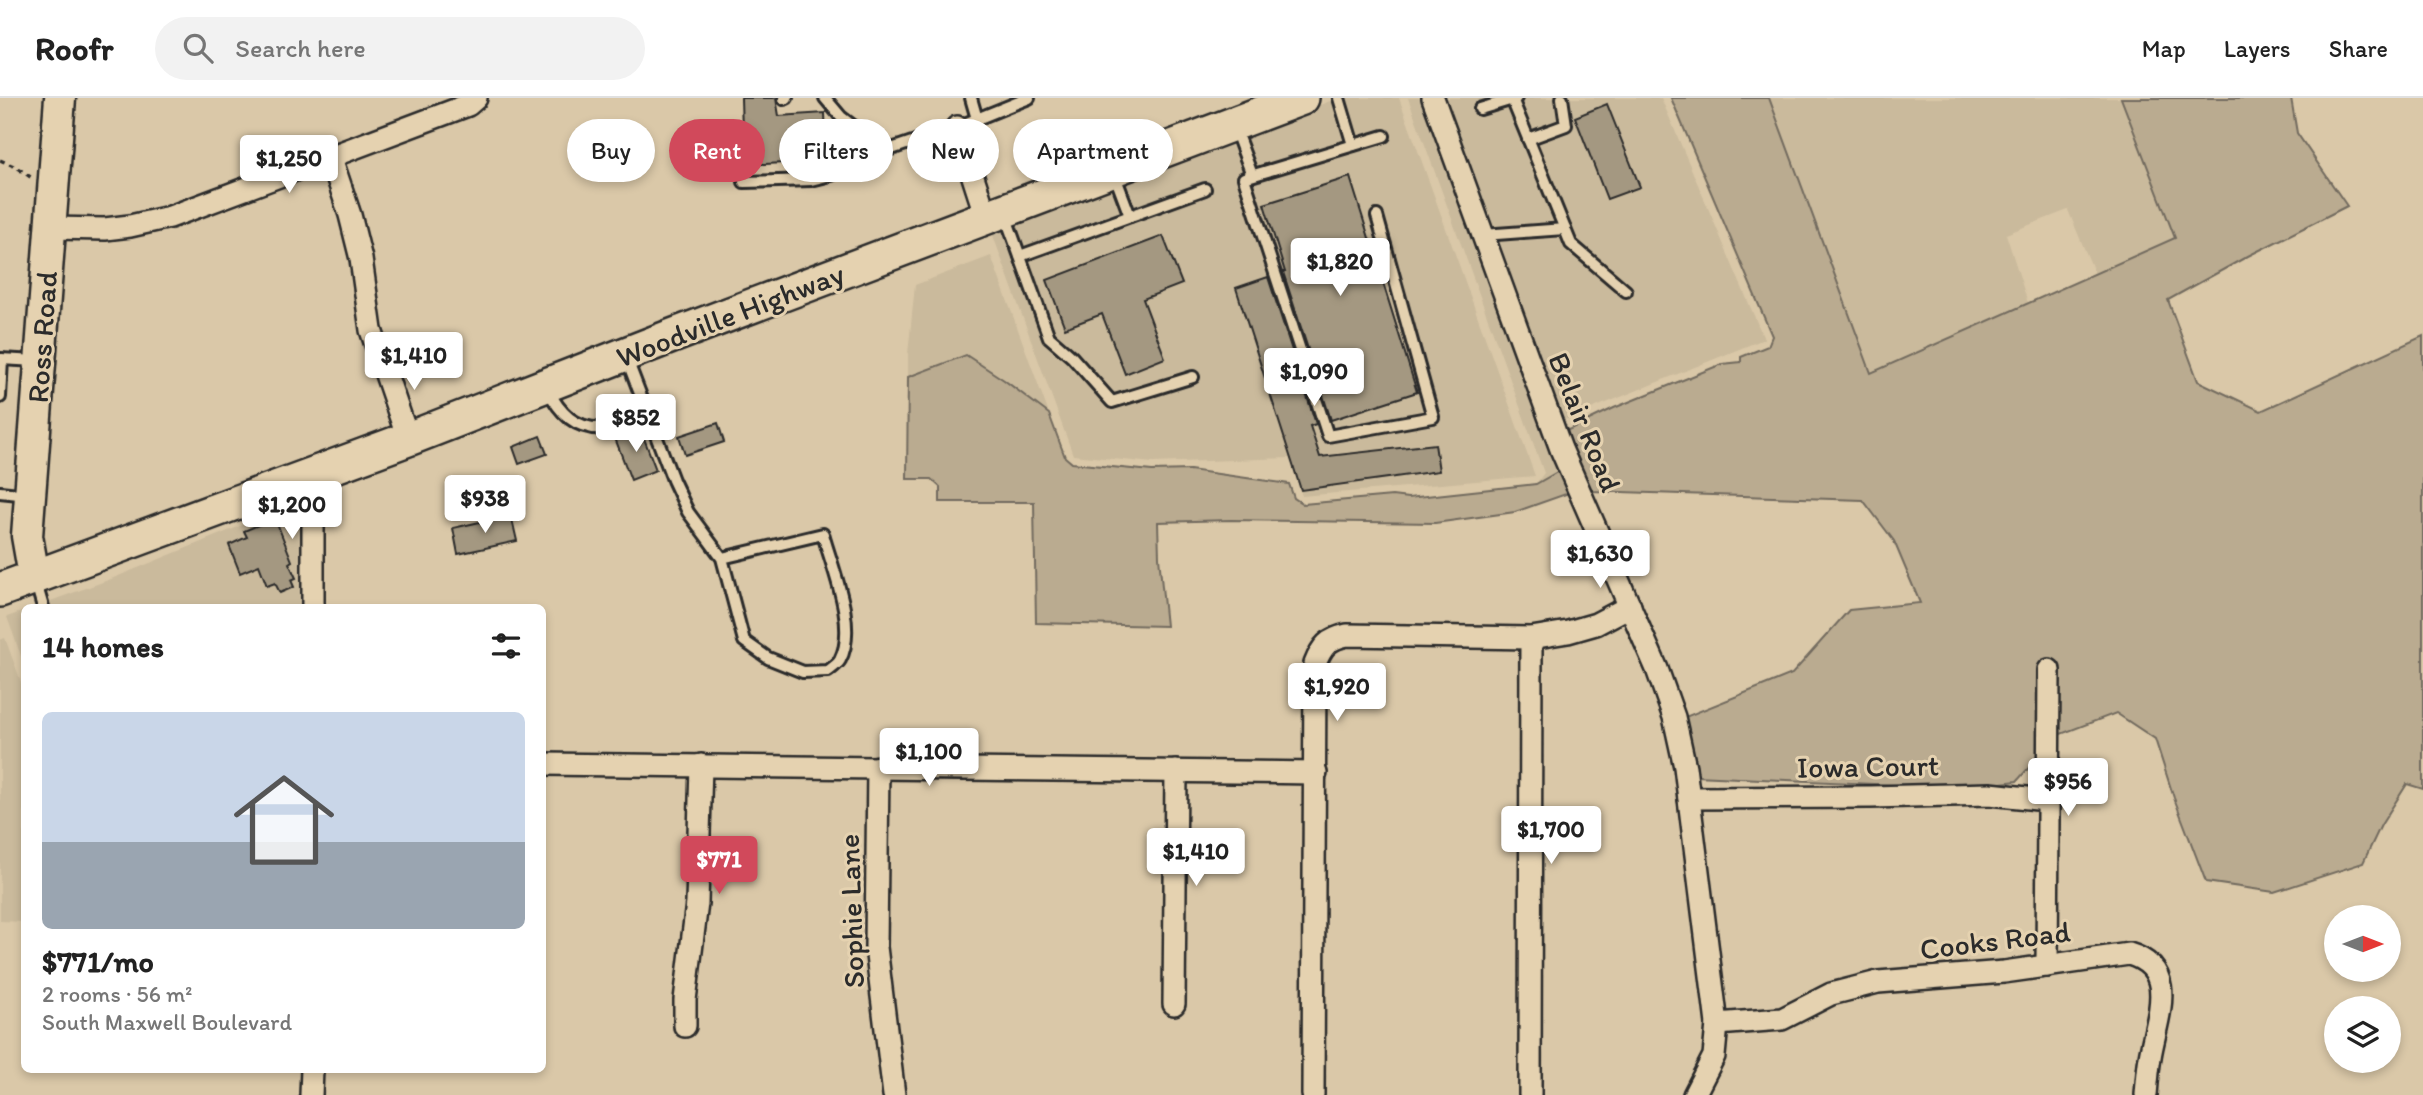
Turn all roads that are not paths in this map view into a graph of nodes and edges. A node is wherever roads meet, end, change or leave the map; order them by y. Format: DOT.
graph roads {
  1 [pos="60,98"];
  2 [pos="476,98"];
  3 [pos="825,98"];
  4 [pos="971,98"];
  5 [pos="1029,98"];
  6 [pos="1302,98"];
  7 [pos="1339,98"];
  8 [pos="1433,98"];
  9 [pos="1562,98"];
  10 [pos="1514,99"];
  11 [pos="1480,109"];
  12 [pos="844,119"];
  13 [pos="977,119"];
  14 [pos="1233,124"];
  15 [pos="1384,136"];
  16 [pos="1528,139"];
  17 [pos="1353,145"];
  18 [pos="1173,147"];
  19 [pos="331,158"];
  20 [pos="1252,175"];
  21 [pos="981,182"];
  22 [pos="1081,182"];
  23 [pos="1117,182"];
  24 [pos="1205,189"];
  25 [pos="995,214"];
  26 [pos="1130,216"];
  27 [pos="1377,216"];
  28 [pos="51,228"];
  29 [pos="1565,229"];
  30 [pos="1483,235"];
  31 [pos="1020,256"];
  32 [pos="1626,291"];
  33 [pos="625,354"];
  34 [pos="1,359"];
  35 [pos="40,361"];
  36 [pos="1193,377"];
  37 [pos="545,385"];
  38 [pos="0,397"];
  39 [pos="648,414"];
  40 [pos="408,439"];
  41 [pos="313,475"];
  42 [pos="0,492"];
  43 [pos="30,495"];
  44 [pos="722,558"];
  45 [pos="0,590"];
  46 [pos="39,592"];
  47 [pos="313,604"];
  48 [pos="1630,606"];
  49 [pos="1531,638"];
  50 [pos="2049,670"];
  51 [pos="546,764"];
  52 [pos="701,765"];
  53 [pos="878,767"];
  54 [pos="1176,771"];
  55 [pos="1316,773"];
  56 [pos="1689,798"];
  57 [pos="2047,800"];
  58 [pos="2047,966"];
  59 [pos="1174,1004"];
  60 [pos="1717,1024"];
  61 [pos="685,1026"];
  62 [pos="312,1073"];
  63 [pos="312,1095"];
  64 [pos="894,1095"];
  65 [pos="1313,1095"];
  66 [pos="1530,1095"];
  67 [pos="1694,1095"];
  68 [pos="2146,1095"];
  1 -- 28 [label="street, Ross Road"];
  2 -- 19 [label="street"];
  3 -- 12 [label="lane"];
  4 -- 13 [label="lane"];
  5 -- 13 [label="lane"];
  6 -- 14 [label="main road, Woodville Highway"];
  7 -- 17 [label="lane"];
  8 -- 30 [label="street, Belair Road"];
  9 -- 16 [label="lane"];
  10 -- 11 [label="lane"];
  10 -- 16 [label="lane"];
  14 -- 18 [label="main road, Woodville Highway"];
  14 -- 20 [label="lane"];
  15 -- 17 [label="lane"];
  16 -- 29 [label="lane"];
  17 -- 20 [label="lane"];
  19 -- 28 [label="street"];
  19 -- 40 [label="street"];
  20 -- 27 [label="lane"];
  21 -- 25 [label="street"];
  22 -- 25 [label="main road, Woodville Highway"];
  23 -- 26 [label="lane"];
  24 -- 26 [label="lane"];
  25 -- 31 [label="lane"];
  25 -- 33 [label="main road, Woodville Highway"];
  26 -- 31 [label="lane"];
  28 -- 35 [label="street, Ross Road"];
  29 -- 30 [label="lane"];
  29 -- 32 [label="lane"];
  30 -- 48 [label="street, Belair Road"];
  31 -- 36 [label="lane"];
  33 -- 37 [label="main road, Woodville Highway"];
  33 -- 39 [label="lane"];
  34 -- 35 [label="lane"];
  34 -- 38 [label="lane"];
  35 -- 43 [label="street, Ross Road"];
  37 -- 39 [label="lane"];
  37 -- 40 [label="main road, Woodville Highway"];
  39 -- 44 [label="lane"];
  40 -- 41 [label="main road, Woodville Highway"];
  41 -- 46 [label="main road, Woodville Highway"];
  41 -- 47 [label="street"];
  42 -- 43 [label="lane"];
  43 -- 46 [label="street, Ross Road"];
  44 -- 44 [label="lane"];
  45 -- 46 [label="main road, Woodville Highway"];
  48 -- 49 [label="street"];
  48 -- 56 [label="street, Belair Road"];
  49 -- 55 [label="street"];
  49 -- 66 [label="street"];
  50 -- 57 [label="street"];
  51 -- 52 [label="street"];
  52 -- 53 [label="street"];
  52 -- 61 [label="street"];
  53 -- 54 [label="street"];
  53 -- 64 [label="street, Sophie Lane"];
  54 -- 55 [label="street"];
  54 -- 59 [label="street"];
  55 -- 65 [label="street"];
  56 -- 57 [label="street, Iowa Court"];
  56 -- 60 [label="street, Belair Road"];
  57 -- 58 [label="street"];
  58 -- 60 [label="street, Cooks Road"];
  58 -- 68 [label="street, Cooks Road"];
  60 -- 67 [label="street, Belair Road"];
  62 -- 63 [label="street"];
}
